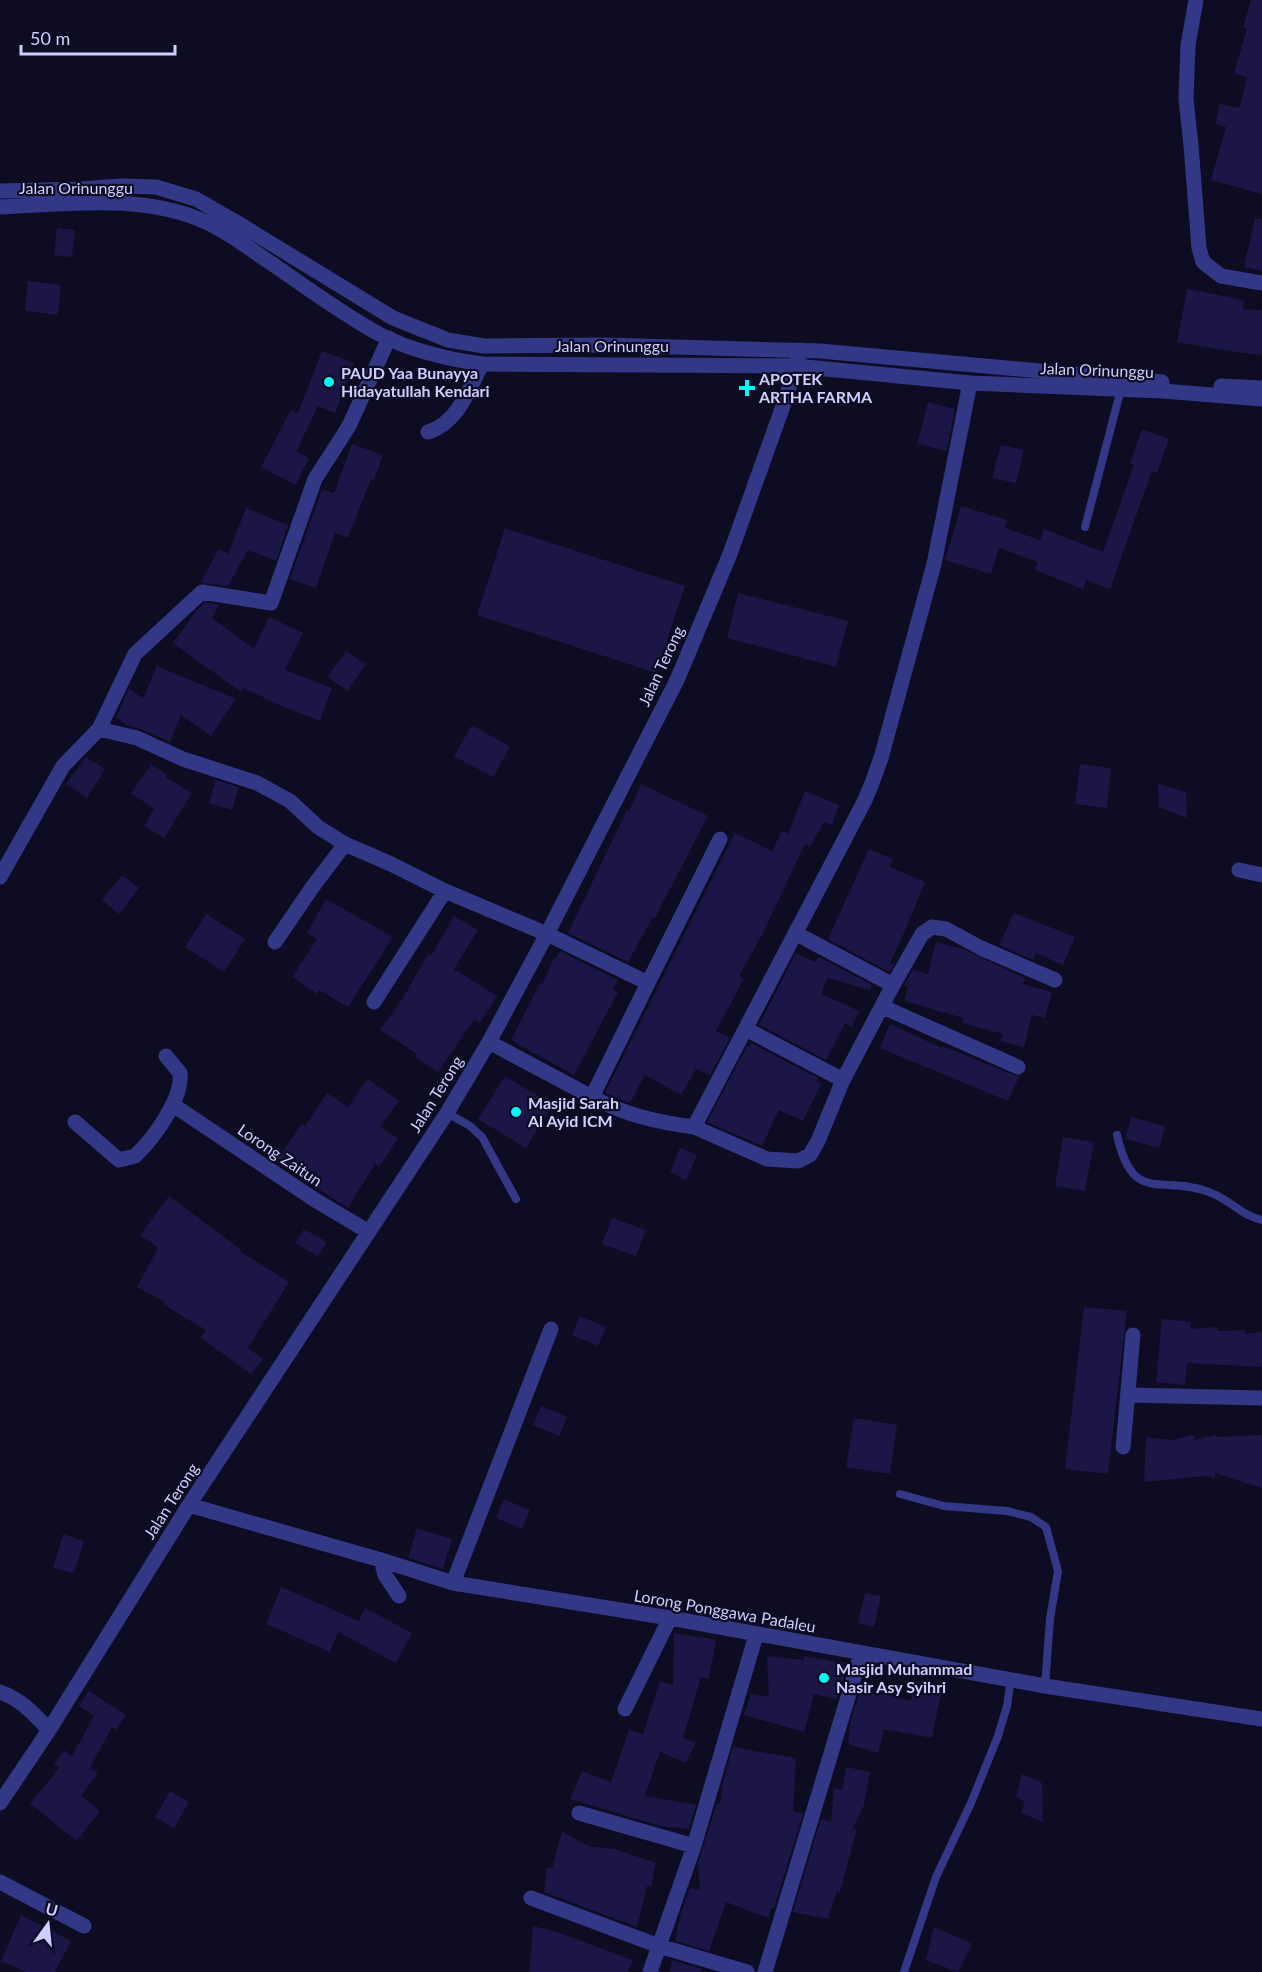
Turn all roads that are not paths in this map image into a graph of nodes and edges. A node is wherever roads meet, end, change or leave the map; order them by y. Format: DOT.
graph roads {
  1 [pos="1196,0"];
  2 [pos="0,191"];
  3 [pos="0,207"];
  4 [pos="1262,283"];
  5 [pos="389,338"];
  6 [pos="801,350"];
  7 [pos="482,364"];
  8 [pos="796,366"];
  9 [pos="970,383"];
  10 [pos="1165,386"];
  11 [pos="1262,388"];
  12 [pos="1121,389"];
  13 [pos="1192,389"];
  14 [pos="1262,399"];
  15 [pos="428,432"];
  16 [pos="1085,527"];
  17 [pos="99,729"];
  18 [pos="720,839"];
  19 [pos="345,844"];
  20 [pos="1239,870"];
  21 [pos="1262,875"];
  22 [pos="0,877"];
  23 [pos="445,891"];
  24 [pos="795,933"];
  25 [pos="547,934"];
  26 [pos="275,942"];
  27 [pos="1055,980"];
  28 [pos="648,983"];
  29 [pos="893,985"];
  30 [pos="374,1002"];
  31 [pos="883,1007"];
  32 [pos="746,1029"];
  33 [pos="489,1042"];
  34 [pos="166,1056"];
  35 [pos="1018,1067"];
  36 [pos="843,1080"];
  37 [pos="592,1097"];
  38 [pos="174,1105"];
  39 [pos="447,1113"];
  40 [pos="75,1122"];
  41 [pos="694,1127"];
  42 [pos="1117,1135"];
  43 [pos="516,1199"];
  44 [pos="1262,1220"];
  45 [pos="369,1232"];
  46 [pos="551,1329"];
  47 [pos="1132,1335"];
  48 [pos="1128,1395"];
  49 [pos="1262,1398"];
  50 [pos="1122,1447"];
  51 [pos="900,1494"];
  52 [pos="189,1505"];
  53 [pos="381,1560"];
  54 [pos="453,1583"];
  55 [pos="399,1596"];
  56 [pos="670,1618"];
  57 [pos="756,1635"];
  58 [pos="861,1654"];
  59 [pos="1011,1679"];
  60 [pos="1045,1686"];
  61 [pos="0,1692"];
  62 [pos="625,1709"];
  63 [pos="1262,1719"];
  64 [pos="49,1730"];
  65 [pos="0,1803"];
  66 [pos="579,1813"];
  67 [pos="694,1846"];
  68 [pos="0,1882"];
  69 [pos="531,1898"];
  70 [pos="84,1926"];
  71 [pos="659,1946"];
  72 [pos="650,1972"];
  73 [pos="747,1972"];
  74 [pos="765,1972"];
  75 [pos="904,1972"];
  1 -- 4 [label="street"];
  2 -- 6 [label="street, Jalan Orinunggu"];
  3 -- 5 [label="street, Jalan Orinunggu"];
  5 -- 7 [label="street, Jalan Orinunggu"];
  5 -- 17 [label="street"];
  6 -- 8 [label="street, Jalan Terong"];
  6 -- 10 [label="street, Jalan Orinunggu"];
  7 -- 8 [label="street, Jalan Orinunggu"];
  7 -- 15 [label="street"];
  8 -- 9 [label="street, Jalan Orinunggu"];
  8 -- 25 [label="street, Jalan Terong"];
  9 -- 12 [label="street, Jalan Orinunggu"];
  9 -- 24 [label="street"];
  10 -- 12 [label="street, Jalan Orinunggu"];
  10 -- 13 [label="street, Jalan Orinunggu"];
  11 -- 13 [label="street, Jalan Orinunggu"];
  12 -- 16 [label="lane"];
  13 -- 14 [label="street, Jalan Orinunggu"];
  17 -- 19 [label="street"];
  17 -- 22 [label="street"];
  18 -- 28 [label="street"];
  19 -- 23 [label="street"];
  19 -- 26 [label="street"];
  20 -- 21 [label="street"];
  23 -- 25 [label="street"];
  23 -- 30 [label="street"];
  24 -- 29 [label="street"];
  24 -- 32 [label="street"];
  25 -- 28 [label="street"];
  25 -- 33 [label="street, Jalan Terong"];
  27 -- 29 [label="street"];
  28 -- 37 [label="street"];
  29 -- 31 [label="street"];
  31 -- 35 [label="street"];
  31 -- 36 [label="street"];
  32 -- 36 [label="street"];
  32 -- 41 [label="street"];
  33 -- 37 [label="street"];
  33 -- 39 [label="street, Jalan Terong"];
  34 -- 38 [label="street"];
  36 -- 41 [label="street"];
  37 -- 41 [label="street"];
  38 -- 40 [label="street"];
  38 -- 45 [label="street, Lorong Zaitun"];
  39 -- 43 [label="lane"];
  39 -- 45 [label="street, Jalan Terong"];
  42 -- 44 [label="lane"];
  45 -- 52 [label="street, Jalan Terong"];
  46 -- 54 [label="street"];
  47 -- 48 [label="street"];
  48 -- 49 [label="street"];
  48 -- 50 [label="street"];
  51 -- 60 [label="lane"];
  52 -- 53 [label="street, Lorong Ponggawa Padaleu"];
  52 -- 64 [label="street, Jalan Terong"];
  53 -- 54 [label="street, Lorong Ponggawa Padaleu"];
  53 -- 55 [label="street"];
  54 -- 56 [label="street, Lorong Ponggawa Padaleu"];
  56 -- 57 [label="street, Lorong Ponggawa Padaleu"];
  56 -- 62 [label="street"];
  57 -- 58 [label="street, Lorong Ponggawa Padaleu"];
  57 -- 67 [label="street"];
  58 -- 59 [label="street, Lorong Ponggawa Padaleu"];
  58 -- 74 [label="street"];
  59 -- 60 [label="street, Lorong Ponggawa Padaleu"];
  59 -- 75 [label="lane"];
  60 -- 63 [label="street, Lorong Ponggawa Padaleu"];
  61 -- 64 [label="street"];
  64 -- 65 [label="street, Jalan Terong"];
  66 -- 67 [label="street"];
  67 -- 71 [label="street"];
  68 -- 70 [label="street"];
  69 -- 71 [label="street"];
  71 -- 72 [label="street"];
  71 -- 73 [label="street"];
}
